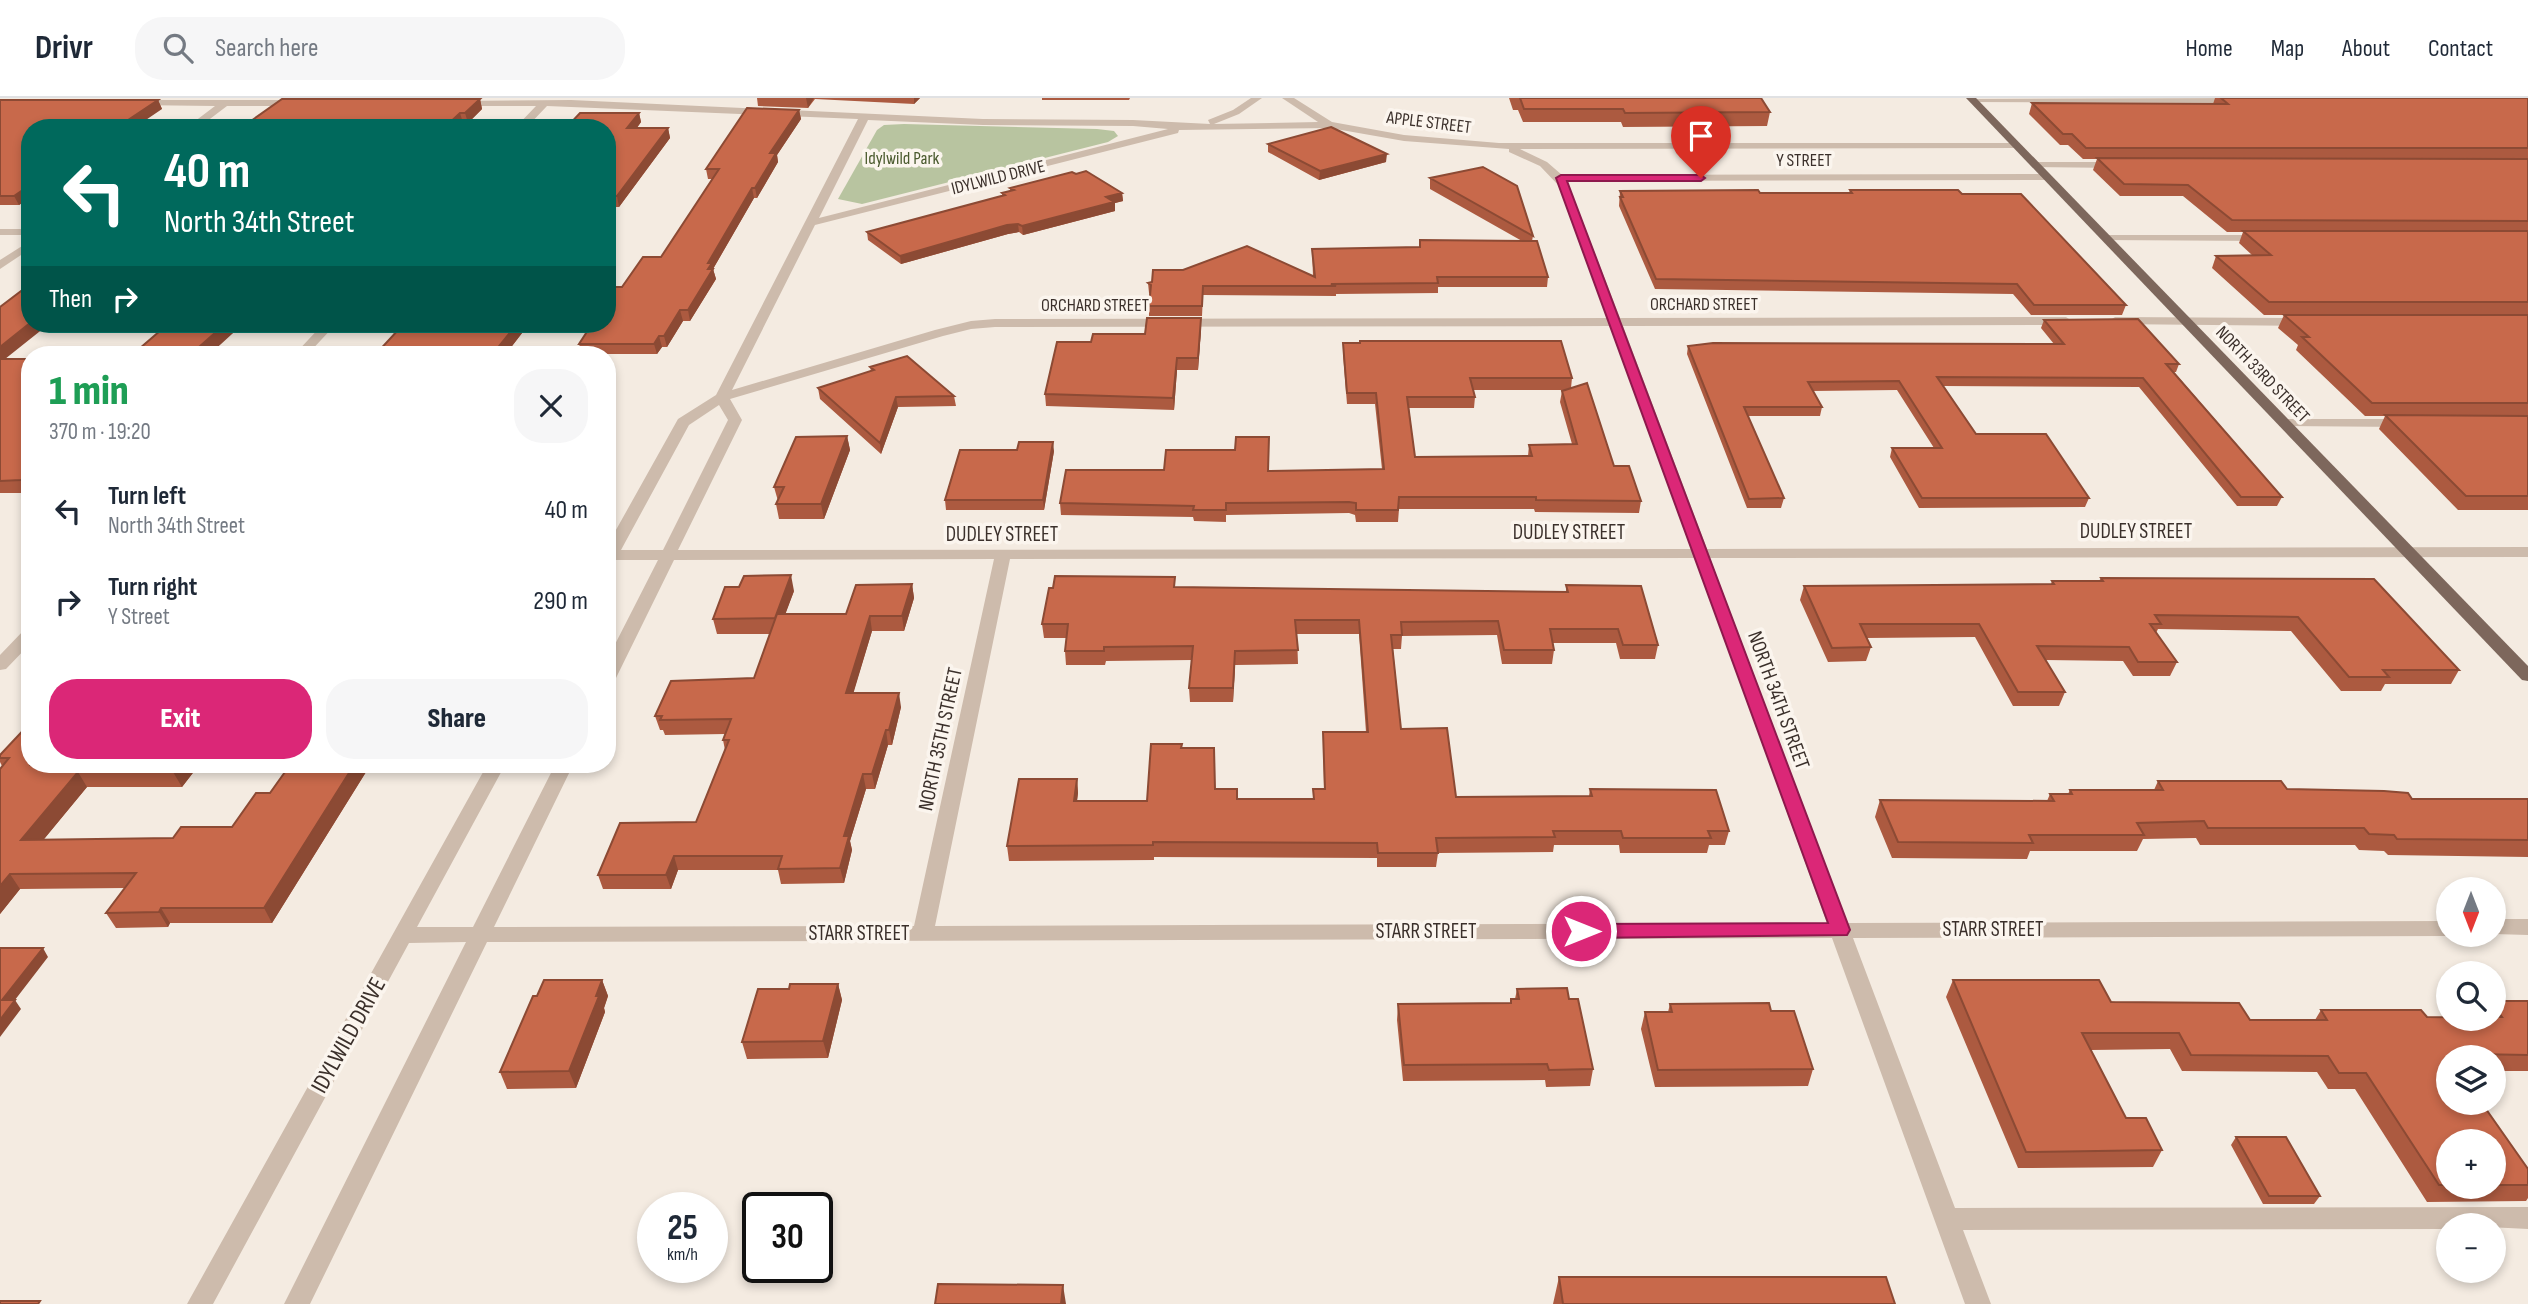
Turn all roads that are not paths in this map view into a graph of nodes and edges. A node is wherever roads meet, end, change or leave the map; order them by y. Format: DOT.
graph roads {
  1 [pos="1258,98"];
  2 [pos="1287,98"];
  3 [pos="1972,99"];
  4 [pos="2254,100"];
  5 [pos="119,103"];
  6 [pos="225,103"];
  7 [pos="309,103"];
  8 [pos="447,103"];
  9 [pos="544,103"];
  10 [pos="865,116"];
  11 [pos="203,119"];
  12 [pos="529,119"];
  13 [pos="1330,125"];
  14 [pos="1184,128"];
  15 [pos="2016,145"];
  16 [pos="1499,146"];
  17 [pos="2036,165"];
  18 [pos="2132,165"];
  19 [pos="2047,177"];
  20 [pos="1561,178"];
  21 [pos="811,223"];
  22 [pos="0,232"];
  23 [pos="21,232"];
  24 [pos="2106,238"];
  25 [pos="2271,238"];
  26 [pos="21,250"];
  27 [pos="0,265"];
  28 [pos="2186,321"];
  29 [pos="1615,322"];
  30 [pos="2313,322"];
  31 [pos="321,333"];
  32 [pos="309,346"];
  33 [pos="722,397"];
  34 [pos="2284,423"];
  35 [pos="2417,423"];
  36 [pos="616,545"];
  37 [pos="2410,552"];
  38 [pos="2528,552"];
  39 [pos="1700,553"];
  40 [pos="668,555"];
  41 [pos="1003,555"];
  42 [pos="616,558"];
  43 [pos="21,643"];
  44 [pos="616,660"];
  45 [pos="0,665"];
  46 [pos="2528,676"];
  47 [pos="492,773"];
  48 [pos="560,773"];
  49 [pos="2528,927"];
  50 [pos="2436,928"];
  51 [pos="2506,928"];
  52 [pos="1840,930"];
  53 [pos="923,933"];
  54 [pos="480,934"];
  55 [pos="403,935"];
  56 [pos="2528,1218"];
  57 [pos="1946,1219"];
  58 [pos="200,1304"];
  59 [pos="298,1304"];
  60 [pos="1978,1304"];
  1 -- 14 [label="street"];
  2 -- 13 [label="street"];
  3 -- 4 [label="street"];
  3 -- 15 [label="main road, NORTH 33RD STREET"];
  5 -- 6 [label="street"];
  6 -- 7 [label="street"];
  6 -- 11 [label="street"];
  8 -- 9 [label="street, APPLE STREET"];
  9 -- 10 [label="street, APPLE STREET"];
  9 -- 12 [label="street"];
  10 -- 14 [label="street, APPLE STREET"];
  10 -- 21 [label="street"];
  13 -- 14 [label="street, APPLE STREET"];
  13 -- 16 [label="street, APPLE STREET"];
  14 -- 21 [label="street, IDYLWILD DRIVE"];
  15 -- 16 [label="street, APPLE STREET"];
  15 -- 17 [label="main road, NORTH 33RD STREET"];
  16 -- 20 [label="street"];
  17 -- 18 [label="street"];
  17 -- 19 [label="main road, NORTH 33RD STREET"];
  19 -- 20 [label="street, Y STREET"];
  19 -- 24 [label="main road, NORTH 33RD STREET"];
  20 -- 29 [label="street, NORTH 34TH STREET"];
  21 -- 33 [label="street"];
  22 -- 23 [label="street"];
  24 -- 25 [label="street"];
  24 -- 28 [label="main road, NORTH 33RD STREET"];
  26 -- 27 [label="street"];
  28 -- 29 [label="street, ORCHARD STREET"];
  28 -- 30 [label="street, ORCHARD STREET"];
  28 -- 34 [label="main road, NORTH 33RD STREET"];
  29 -- 33 [label="street, ORCHARD STREET"];
  29 -- 39 [label="street, NORTH 34TH STREET"];
  31 -- 32 [label="street"];
  33 -- 36 [label="street"];
  33 -- 40 [label="street"];
  34 -- 35 [label="street"];
  34 -- 37 [label="main road, NORTH 33RD STREET"];
  37 -- 38 [label="street, DUDLEY STREET"];
  37 -- 39 [label="street, DUDLEY STREET"];
  37 -- 46 [label="main road, NORTH 33RD STREET"];
  39 -- 41 [label="street, DUDLEY STREET"];
  39 -- 52 [label="street, NORTH 34TH STREET"];
  40 -- 41 [label="street, DUDLEY STREET"];
  40 -- 42 [label="street, DUDLEY STREET"];
  40 -- 44 [label="street"];
  41 -- 53 [label="street, NORTH 35TH STREET"];
  43 -- 45 [label="street"];
  47 -- 55 [label="street, IDYLWILD DRIVE"];
  48 -- 54 [label="street"];
  49 -- 51 [label="street"];
  50 -- 52 [label="street, STARR STREET"];
  52 -- 53 [label="street, STARR STREET"];
  52 -- 57 [label="street, NORTH 34TH STREET"];
  53 -- 54 [label="street, STARR STREET"];
  54 -- 55 [label="street, STARR STREET"];
  54 -- 59 [label="street"];
  55 -- 58 [label="street, IDYLWILD DRIVE"];
  56 -- 57 [label="street"];
  57 -- 60 [label="street, NORTH 34TH STREET"];
}
